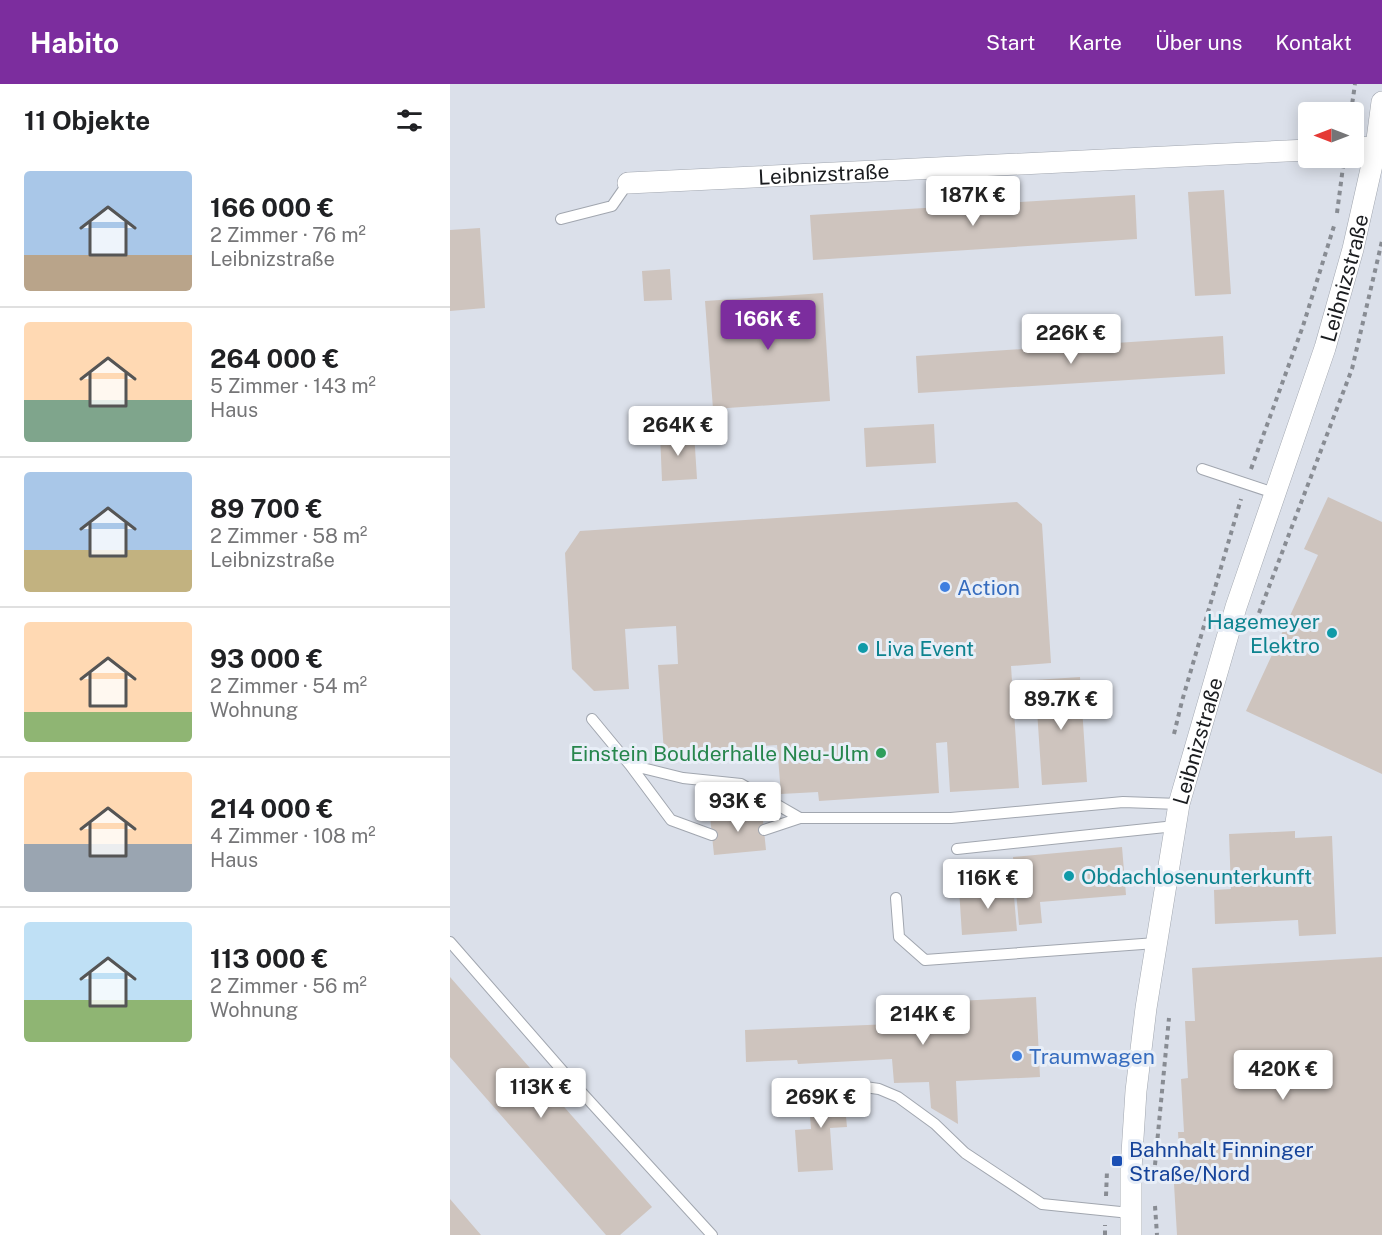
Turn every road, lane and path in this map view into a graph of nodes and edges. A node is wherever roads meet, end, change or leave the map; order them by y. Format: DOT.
graph roads {
  1 [pos="1354,84"];
  2 [pos="1352,102"];
  3 [pos="1382,102"];
  4 [pos="1376,147"];
  5 [pos="1364,148"];
  6 [pos="1298,150"];
  7 [pos="627,183"];
  8 [pos="561,219"];
  9 [pos="1382,241"];
  10 [pos="1202,469"];
  11 [pos="1274,492"];
  12 [pos="1259,615"];
  13 [pos="592,719"];
  14 [pos="630,765"];
  15 [pos="1179,804"];
  16 [pos="800,818"];
  17 [pos="1174,826"];
  18 [pos="764,830"];
  19 [pos="712,836"];
  20 [pos="957,849"];
  21 [pos="896,898"];
  22 [pos="450,942"];
  23 [pos="1156,943"];
  24 [pos="1170,1010"];
  25 [pos="844,1084"];
  26 [pos="1155,1175"];
  27 [pos="1154,1196"];
  28 [pos="1130,1213"];
  29 [pos="712,1235"];
  30 [pos="1131,1235"];
  31 [pos="1157,1235"];
  1 -- 2 [label="path"];
  3 -- 4 [label="street, Leibnizstraße"];
  4 -- 5 [label="street"];
  4 -- 11 [label="street, Leibnizstraße"];
  6 -- 7 [label="street, Leibnizstraße"];
  7 -- 8 [label="lane"];
  9 -- 12 [label="path"];
  10 -- 11 [label="lane"];
  11 -- 15 [label="street, Leibnizstraße"];
  13 -- 14 [label="lane"];
  14 -- 16 [label="lane"];
  14 -- 19 [label="lane"];
  15 -- 16 [label="lane"];
  15 -- 17 [label="street, Leibnizstraße"];
  16 -- 18 [label="lane"];
  17 -- 20 [label="lane"];
  17 -- 23 [label="street, Leibnizstraße"];
  21 -- 23 [label="lane"];
  22 -- 29 [label="lane"];
  23 -- 28 [label="street, Leibnizstraße"];
  24 -- 26 [label="path"];
  25 -- 28 [label="lane"];
  27 -- 31 [label="path"];
  28 -- 30 [label="street, Leibnizstraße"];
}
